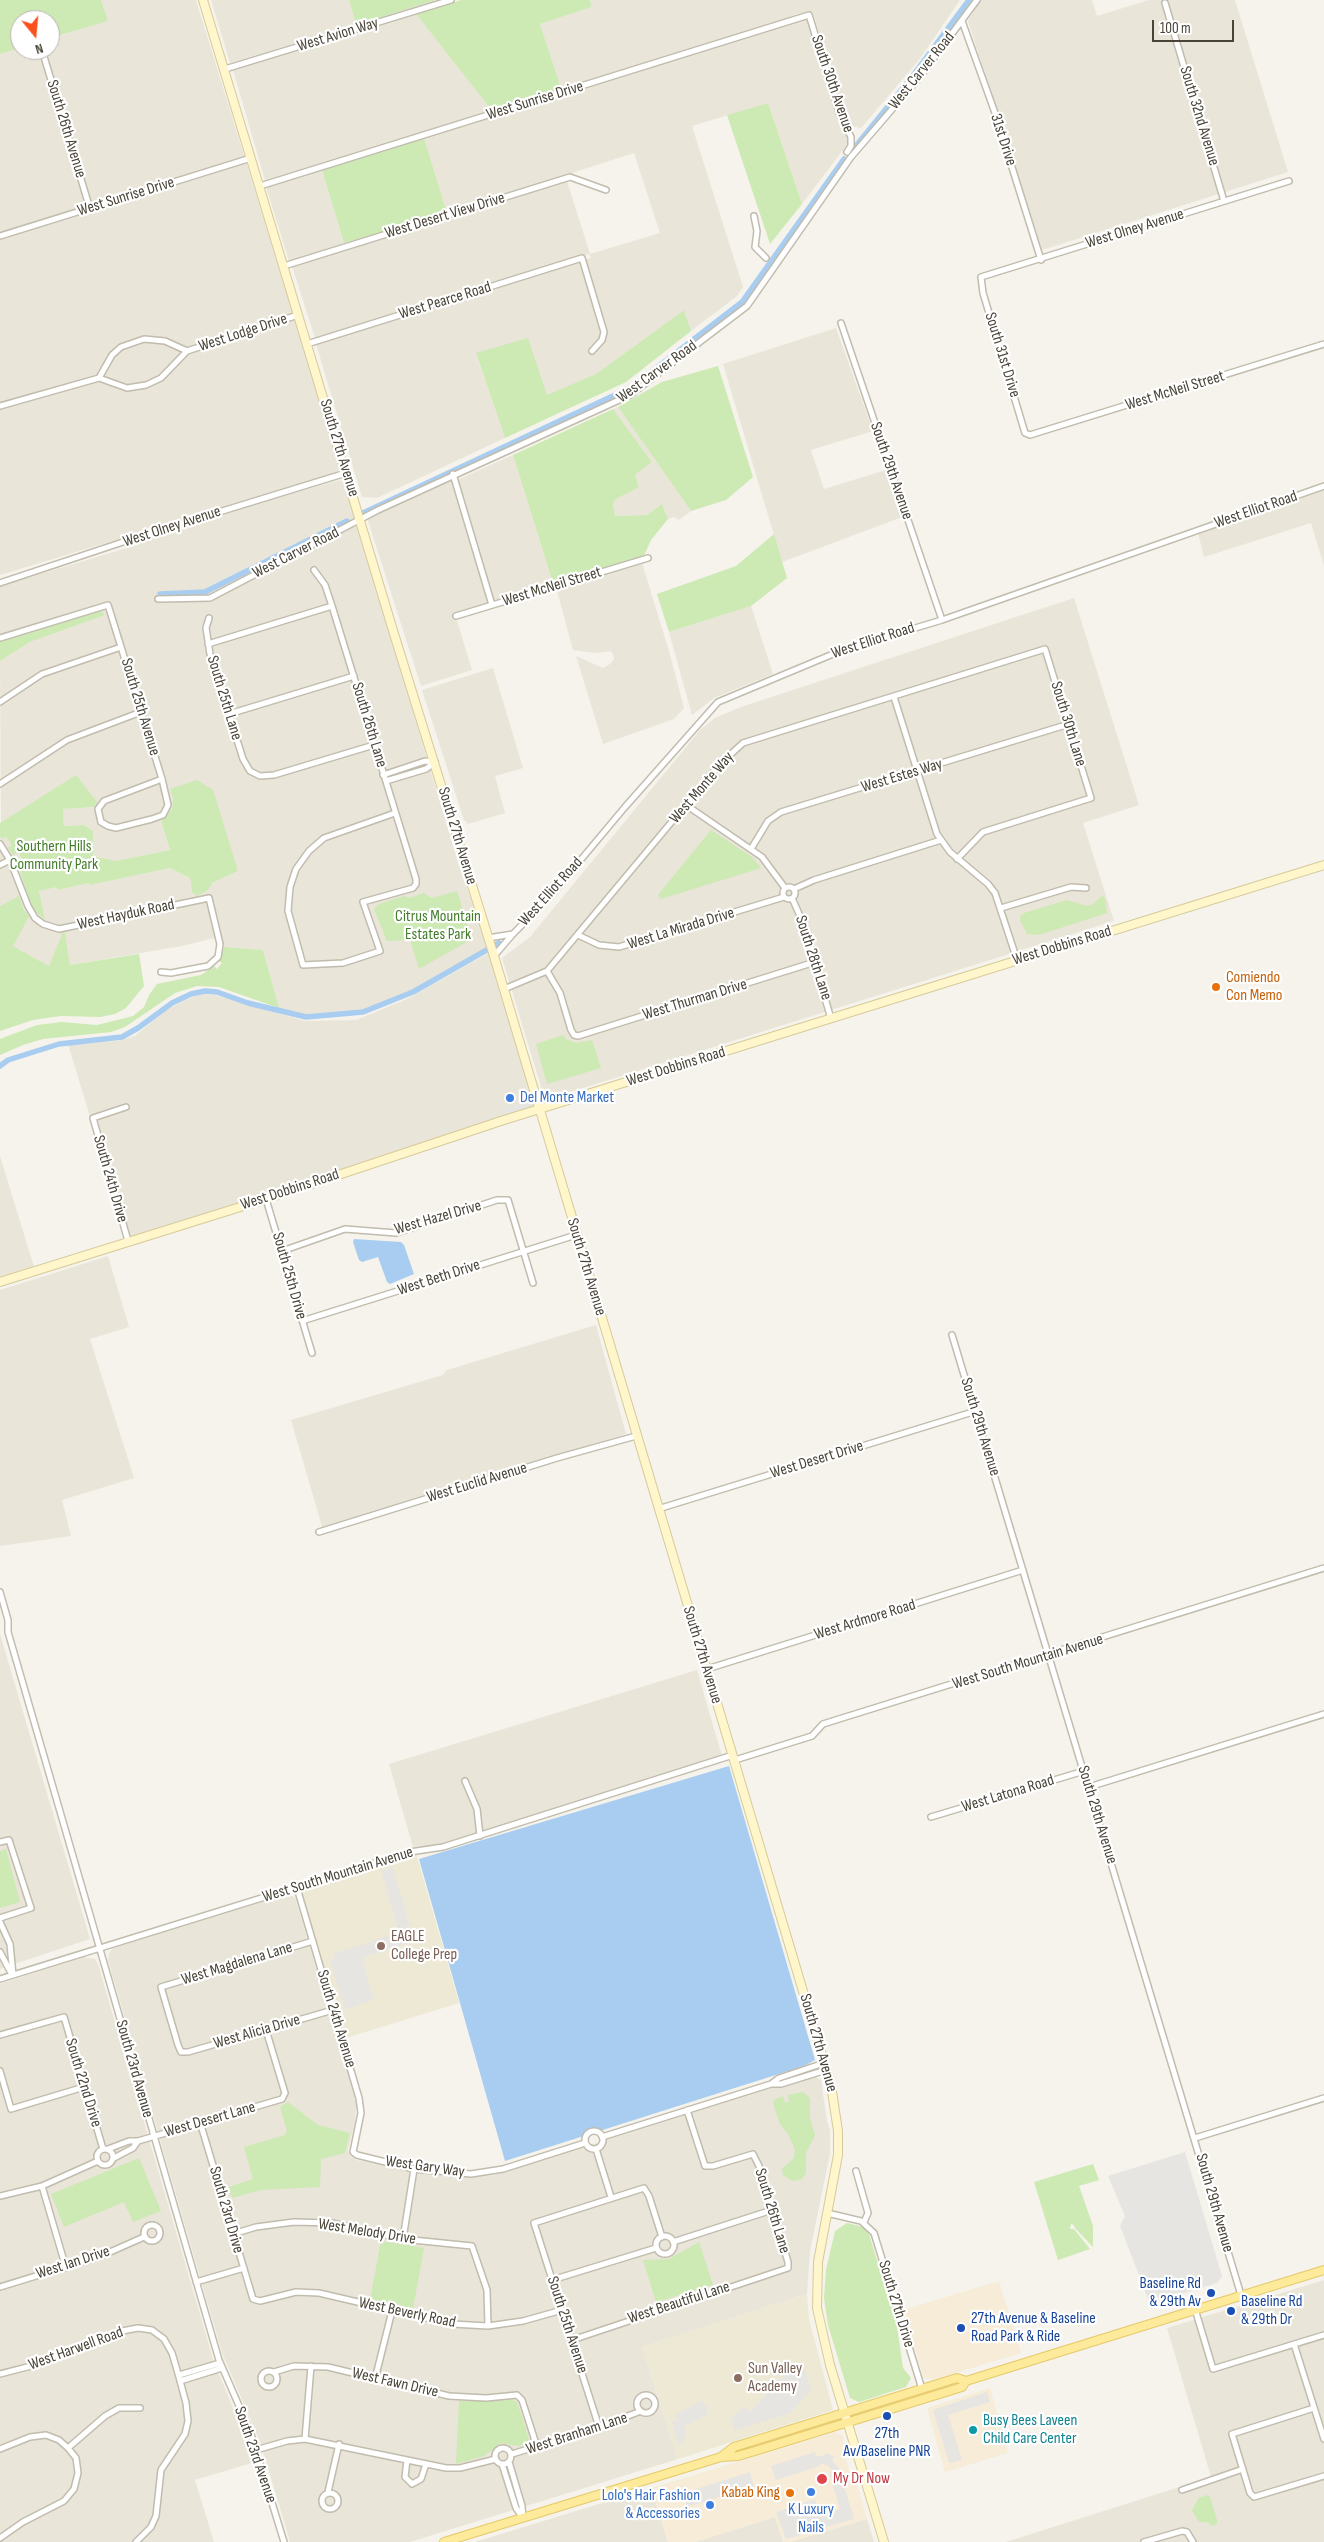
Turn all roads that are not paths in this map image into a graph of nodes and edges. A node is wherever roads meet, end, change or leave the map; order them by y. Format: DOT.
graph roads {
  1 [pos="203,0"];
  2 [pos="451,0"];
  3 [pos="977,0"];
  4 [pos="1166,3"];
  5 [pos="809,15"];
  6 [pos="962,21"];
  7 [pos="45,60"];
  8 [pos="225,69"];
  9 [pos="847,152"];
  10 [pos="251,158"];
  11 [pos="1289,181"];
  12 [pos="260,186"];
  13 [pos="606,190"];
  14 [pos="1224,201"];
  15 [pos="90,209"];
  16 [pos="754,216"];
  17 [pos="0,236"];
  18 [pos="766,258"];
  19 [pos="1041,260"];
  20 [pos="284,266"];
  21 [pos="981,277"];
  22 [pos="298,315"];
  23 [pos="841,323"];
  24 [pos="307,344"];
  25 [pos="1324,344"];
  26 [pos="187,351"];
  27 [pos="592,351"];
  28 [pos="99,378"];
  29 [pos="0,406"];
  30 [pos="1025,433"];
  31 [pos="346,473"];
  32 [pos="453,474"];
  33 [pos="1324,486"];
  34 [pos="360,519"];
  35 [pos="648,558"];
  36 [pos="314,570"];
  37 [pos="0,583"];
  38 [pos="158,599"];
  39 [pos="492,605"];
  40 [pos="332,606"];
  41 [pos="456,616"];
  42 [pos="208,618"];
  43 [pos="942,620"];
  44 [pos="0,638"];
  45 [pos="208,644"];
  46 [pos="121,647"];
  47 [pos="1045,650"];
  48 [pos="354,676"];
  49 [pos="894,696"];
  50 [pos="0,702"];
  51 [pos="141,712"];
  52 [pos="229,714"];
  53 [pos="1069,724"];
  54 [pos="374,745"];
  55 [pos="435,762"];
  56 [pos="917,771"];
  57 [pos="383,774"];
  58 [pos="162,779"];
  59 [pos="386,782"];
  60 [pos="0,784"];
  61 [pos="686,805"];
  62 [pos="395,813"];
  63 [pos="941,840"];
  64 [pos="0,844"];
  65 [pos="751,849"];
  66 [pos="957,859"];
  67 [pos="10,860"];
  68 [pos="0,865"];
  69 [pos="1324,865"];
  70 [pos="784,888"];
  71 [pos="1086,888"];
  72 [pos="794,889"];
  73 [pos="784,897"];
  74 [pos="792,898"];
  75 [pos="1001,908"];
  76 [pos="513,934"];
  77 [pos="578,935"];
  78 [pos="491,947"];
  79 [pos="1017,960"];
  80 [pos="815,962"];
  81 [pos="547,971"];
  82 [pos="161,972"];
  83 [pos="504,990"];
  84 [pos="832,1019"];
  85 [pos="126,1107"];
  86 [pos="540,1110"];
  87 [pos="266,1199"];
  88 [pos="576,1235"];
  89 [pos="128,1241"];
  90 [pos="282,1251"];
  91 [pos="524,1251"];
  92 [pos="0,1282"];
  93 [pos="533,1283"];
  94 [pos="302,1321"];
  95 [pos="952,1336"];
  96 [pos="312,1353"];
  97 [pos="976,1411"];
  98 [pos="636,1436"];
  99 [pos="658,1509"];
  100 [pos="319,1532"];
  101 [pos="1324,1568"];
  102 [pos="1023,1570"];
  103 [pos="0,1592"];
  104 [pos="1049,1656"];
  105 [pos="707,1669"];
  106 [pos="1324,1714"];
  107 [pos="734,1758"];
  108 [pos="1084,1771"];
  109 [pos="465,1781"];
  110 [pos="1089,1787"];
  111 [pos="931,1816"];
  112 [pos="480,1836"];
  113 [pos="0,1842"];
  114 [pos="297,1888"];
  115 [pos="0,1918"];
  116 [pos="0,1922"];
  117 [pos="313,1941"];
  118 [pos="99,1949"];
  119 [pos="0,1952"];
  120 [pos="13,1975"];
  121 [pos="0,1979"];
  122 [pos="333,2010"];
  123 [pos="266,2030"];
  124 [pos="0,2035"];
  125 [pos="181,2052"];
  126 [pos="825,2067"];
  127 [pos="0,2071"];
  128 [pos="84,2087"];
  129 [pos="1324,2098"];
  130 [pos="687,2110"];
  131 [pos="200,2122"];
  132 [pos="154,2136"];
  133 [pos="602,2137"];
  134 [pos="1195,2138"];
  135 [pos="138,2141"];
  136 [pos="122,2143"];
  137 [pos="585,2143"];
  138 [pos="106,2149"];
  139 [pos="596,2149"];
  140 [pos="125,2152"];
  141 [pos="353,2152"];
  142 [pos="114,2158"];
  143 [pos="98,2161"];
  144 [pos="414,2169"];
  145 [pos="856,2171"];
  146 [pos="42,2186"];
  147 [pos="0,2196"];
  148 [pos="611,2197"];
  149 [pos="772,2210"];
  150 [pos="827,2214"];
  151 [pos="864,2222"];
  152 [pos="233,2234"];
  153 [pos="144,2237"];
  154 [pos="662,2237"];
  155 [pos="403,2239"];
  156 [pos="673,2242"];
  157 [pos="656,2248"];
  158 [pos="66,2268"];
  159 [pos="244,2268"];
  160 [pos="788,2268"];
  161 [pos="1324,2270"];
  162 [pos="552,2280"];
  163 [pos="196,2282"];
  164 [pos="0,2287"];
  165 [pos="1241,2295"];
  166 [pos="252,2299"];
  167 [pos="1195,2309"];
  168 [pos="562,2310"];
  169 [pos="392,2311"];
  170 [pos="488,2326"];
  171 [pos="1324,2334"];
  172 [pos="572,2340"];
  173 [pos="1294,2344"];
  174 [pos="221,2365"];
  175 [pos="311,2366"];
  176 [pos="274,2372"];
  177 [pos="0,2374"];
  178 [pos="180,2378"];
  179 [pos="375,2378"];
  180 [pos="966,2381"];
  181 [pos="922,2389"];
  182 [pos="140,2408"];
  183 [pos="1314,2408"];
  184 [pos="641,2411"];
  185 [pos="844,2413"];
  186 [pos="847,2423"];
  187 [pos="599,2427"];
  188 [pos="305,2439"];
  189 [pos="1324,2439"];
  190 [pos="339,2444"];
  191 [pos="537,2447"];
  192 [pos="68,2448"];
  193 [pos="0,2449"];
  194 [pos="256,2450"];
  195 [pos="512,2454"];
  196 [pos="720,2457"];
  197 [pos="496,2459"];
  198 [pos="407,2460"];
  199 [pos="509,2462"];
  200 [pos="426,2464"];
  201 [pos="502,2464"];
  202 [pos="1243,2469"];
  203 [pos="1324,2476"];
  204 [pos="1182,2490"];
  205 [pos="328,2492"];
  206 [pos="523,2518"];
  207 [pos="0,2538"];
  208 [pos="136,2542"];
  209 [pos="284,2542"];
  210 [pos="444,2542"];
  211 [pos="884,2542"];
  212 [pos="1144,2542"];
  213 [pos="1193,2542"];
  1 -- 8 [label="street, South 27th Avenue"];
  2 -- 8 [label="street, West Avion Way"];
  3 -- 6 [label="street, West Carver Road"];
  4 -- 14 [label="street, South 32nd Avenue"];
  5 -- 9 [label="street, South 30th Avenue"];
  5 -- 12 [label="street, West Sunrise Drive"];
  6 -- 19 [label="street, 31st Drive"];
  6 -- 32 [label="street, West Carver Road"];
  7 -- 15 [label="street, South 26th Avenue"];
  8 -- 10 [label="street, South 27th Avenue"];
  10 -- 12 [label="street, South 27th Avenue"];
  10 -- 15 [label="street, West Sunrise Drive"];
  11 -- 14 [label="street, West Olney Avenue"];
  12 -- 20 [label="street, South 27th Avenue"];
  13 -- 20 [label="street, West Desert View Drive"];
  14 -- 19 [label="street, West Olney Avenue"];
  15 -- 17 [label="street, West Sunrise Drive"];
  16 -- 18 [label="street"];
  19 -- 21 [label="street, West Olney Avenue"];
  20 -- 22 [label="street, South 27th Avenue"];
  21 -- 30 [label="street, South 31st Drive"];
  22 -- 24 [label="street, South 27th Avenue"];
  22 -- 26 [label="street, West Lodge Drive"];
  23 -- 43 [label="street, South 29th Avenue"];
  24 -- 27 [label="street, West Pearce Road"];
  24 -- 31 [label="street, South 27th Avenue"];
  25 -- 30 [label="street, West McNeil Street"];
  26 -- 28 [label="street, West Lodge Drive"];
  26 -- 28 [label="street, West Lodge Drive"];
  28 -- 29 [label="street"];
  31 -- 34 [label="street, South 27th Avenue"];
  31 -- 37 [label="street, West Olney Avenue"];
  32 -- 34 [label="street, West Carver Road"];
  32 -- 39 [label="street"];
  33 -- 43 [label="street, West Elliot Road"];
  34 -- 38 [label="street, West Carver Road"];
  34 -- 55 [label="street, South 27th Avenue"];
  35 -- 39 [label="street, West McNeil Street"];
  36 -- 40 [label="street, South 26th Lane"];
  39 -- 41 [label="street, West McNeil Street"];
  40 -- 45 [label="street"];
  40 -- 48 [label="street, South 26th Lane"];
  42 -- 45 [label="street, South 25th Lane"];
  43 -- 76 [label="street, West Elliot Road"];
  44 -- 46 [label="street, South 25th Avenue"];
  45 -- 52 [label="street, South 25th Lane"];
  46 -- 50 [label="street"];
  46 -- 51 [label="street, South 25th Avenue"];
  47 -- 49 [label="street, West Monte Way"];
  47 -- 53 [label="street, South 30th Lane"];
  48 -- 52 [label="street"];
  48 -- 54 [label="street, South 26th Lane"];
  49 -- 56 [label="street"];
  49 -- 61 [label="street, West Monte Way"];
  51 -- 58 [label="street, South 25th Avenue"];
  51 -- 60 [label="street"];
  52 -- 54 [label="street, South 25th Lane"];
  53 -- 56 [label="street, West Estes Way"];
  53 -- 66 [label="street, South 30th Lane"];
  54 -- 57 [label="street, South 26th Lane"];
  55 -- 57 [label="street"];
  55 -- 59 [label="street"];
  55 -- 78 [label="street, South 27th Avenue"];
  56 -- 63 [label="street"];
  56 -- 65 [label="street, West Estes Way"];
  57 -- 59 [label="street, South 26th Lane"];
  58 -- 58 [label="street, South 25th Avenue"];
  59 -- 62 [label="street, South 26th Lane"];
  61 -- 65 [label="street"];
  61 -- 77 [label="street, West Monte Way"];
  62 -- 62 [label="street, South 26th Lane"];
  63 -- 66 [label="street"];
  63 -- 72 [label="street"];
  64 -- 67 [label="street"];
  65 -- 70 [label="street"];
  66 -- 75 [label="street"];
  67 -- 68 [label="street"];
  67 -- 82 [label="street, West Hayduk Road"];
  69 -- 79 [label="street, West Dobbins Road"];
  70 -- 72 [label="street"];
  70 -- 73 [label="street"];
  71 -- 75 [label="street"];
  72 -- 74 [label="street"];
  73 -- 74 [label="street"];
  73 -- 77 [label="street, West La Mirada Drive"];
  74 -- 80 [label="street, South 28th Lane"];
  75 -- 79 [label="street"];
  76 -- 78 [label="street, West Elliot Road"];
  76 -- 78 [label="street, West Elliot Road"];
  77 -- 81 [label="street, West Monte Way"];
  78 -- 83 [label="street, South 27th Avenue"];
  79 -- 84 [label="street, West Dobbins Road"];
  80 -- 81 [label="street, West Thurman Drive"];
  80 -- 84 [label="street, South 28th Lane"];
  81 -- 83 [label="street, West Monte Way"];
  83 -- 86 [label="street, South 27th Avenue"];
  84 -- 86 [label="street, West Dobbins Road"];
  85 -- 89 [label="street, South 24th Drive"];
  86 -- 87 [label="street, West Dobbins Road"];
  86 -- 88 [label="street, South 27th Avenue"];
  87 -- 89 [label="street, West Dobbins Road"];
  87 -- 90 [label="street, South 25th Drive"];
  88 -- 91 [label="street, West Beth Drive"];
  88 -- 98 [label="street, South 27th Avenue"];
  89 -- 92 [label="street, West Dobbins Road"];
  90 -- 91 [label="street, West Hazel Drive"];
  90 -- 94 [label="street, South 25th Drive"];
  91 -- 93 [label="street"];
  91 -- 94 [label="street, West Beth Drive"];
  94 -- 96 [label="street, South 25th Drive"];
  95 -- 97 [label="street, South 29th Avenue"];
  97 -- 99 [label="street, West Desert Drive"];
  97 -- 102 [label="street, South 29th Avenue"];
  98 -- 99 [label="street, South 27th Avenue"];
  98 -- 100 [label="street, West Euclid Avenue"];
  99 -- 105 [label="street, South 27th Avenue"];
  101 -- 104 [label="street, West South Mountain Avenue"];
  102 -- 104 [label="street, South 29th Avenue"];
  102 -- 105 [label="street, West Ardmore Road"];
  103 -- 118 [label="street, South 23rd Avenue"];
  104 -- 107 [label="street, West South Mountain Avenue"];
  104 -- 108 [label="street, South 29th Avenue"];
  105 -- 107 [label="street, South 27th Avenue"];
  106 -- 110 [label="street"];
  107 -- 112 [label="street, West South Mountain Avenue"];
  107 -- 126 [label="street, South 27th Avenue"];
  108 -- 110 [label="street, South 29th Avenue"];
  108 -- 111 [label="street, West Latona Road"];
  109 -- 112 [label="street"];
  110 -- 134 [label="street, South 29th Avenue"];
  112 -- 114 [label="street, West South Mountain Avenue"];
  113 -- 115 [label="street"];
  114 -- 117 [label="street, South 24th Avenue"];
  114 -- 118 [label="street, West South Mountain Avenue"];
  116 -- 120 [label="street"];
  117 -- 122 [label="street, South 24th Avenue"];
  117 -- 125 [label="street, West Magdalena Lane"];
  118 -- 120 [label="street, West South Mountain Avenue"];
  118 -- 132 [label="street, South 23rd Avenue"];
  119 -- 120 [label="street"];
  120 -- 121 [label="street, West South Mountain Avenue"];
  122 -- 123 [label="street, West Alicia Drive"];
  122 -- 141 [label="street, South 24th Avenue"];
  123 -- 125 [label="street, West Alicia Drive"];
  123 -- 131 [label="street, West Desert Lane"];
  124 -- 128 [label="street, South 22nd Drive"];
  126 -- 130 [label="street"];
  126 -- 150 [label="street, South 27th Avenue"];
  127 -- 128 [label="street"];
  128 -- 138 [label="street, South 22nd Drive"];
  129 -- 134 [label="street"];
  130 -- 133 [label="street"];
  130 -- 149 [label="street, South 26th Lane"];
  131 -- 132 [label="street, West Desert Lane"];
  131 -- 152 [label="street, South 23rd Drive"];
  132 -- 135 [label="street, West Desert Lane"];
  132 -- 163 [label="street, South 23rd Avenue"];
  133 -- 137 [label="street"];
  133 -- 139 [label="street"];
  134 -- 165 [label="street, South 29th Avenue"];
  135 -- 136 [label="street, West Desert Lane"];
  135 -- 140 [label="street, West Desert Lane"];
  136 -- 138 [label="street, West Desert Lane"];
  136 -- 140 [label="street"];
  137 -- 139 [label="street"];
  137 -- 144 [label="street, West Gary Way"];
  138 -- 142 [label="street"];
  138 -- 143 [label="street"];
  139 -- 148 [label="street"];
  140 -- 142 [label="street, West Desert Lane"];
  141 -- 144 [label="street, West Gary Way"];
  142 -- 143 [label="street"];
  143 -- 146 [label="street"];
  144 -- 155 [label="street"];
  145 -- 151 [label="street"];
  146 -- 147 [label="street"];
  146 -- 158 [label="street"];
  148 -- 154 [label="street"];
  148 -- 162 [label="street, South 25th Avenue"];
  149 -- 156 [label="street"];
  149 -- 160 [label="street, South 26th Lane"];
  150 -- 151 [label="street"];
  150 -- 185 [label="street, South 27th Avenue"];
  151 -- 181 [label="street, South 27th Drive"];
  152 -- 155 [label="street, West Melody Drive"];
  152 -- 159 [label="street, South 23rd Drive"];
  153 -- 158 [label="street, West Ian Drive"];
  154 -- 156 [label="street"];
  154 -- 157 [label="street"];
  155 -- 170 [label="street, West Melody Drive"];
  156 -- 157 [label="street"];
  157 -- 162 [label="street"];
  158 -- 164 [label="street, West Ian Drive"];
  159 -- 163 [label="street"];
  159 -- 166 [label="street, South 23rd Drive"];
  160 -- 172 [label="street, West Beautiful Lane"];
  161 -- 165 [label="main road"];
  162 -- 168 [label="street, South 25th Avenue"];
  163 -- 174 [label="street, South 23rd Avenue"];
  165 -- 167 [label="main road"];
  166 -- 169 [label="street, West Beverly Road"];
  167 -- 173 [label="street"];
  167 -- 180 [label="main road"];
  168 -- 170 [label="street, West Beverly Road"];
  168 -- 172 [label="street, South 25th Avenue"];
  169 -- 170 [label="street, West Beverly Road"];
  169 -- 179 [label="street"];
  171 -- 173 [label="street"];
  172 -- 187 [label="street, South 25th Avenue"];
  173 -- 183 [label="street"];
  174 -- 178 [label="street"];
  174 -- 194 [label="street, South 23rd Avenue"];
  175 -- 176 [label="street, West Fawn Drive"];
  175 -- 179 [label="street, West Fawn Drive"];
  175 -- 188 [label="street"];
  177 -- 178 [label="street, West Harwell Road"];
  178 -- 208 [label="street"];
  179 -- 191 [label="street, West Fawn Drive"];
  180 -- 181 [label="main road"];
  180 -- 186 [label="main road"];
  181 -- 185 [label="main road"];
  182 -- 192 [label="street"];
  183 -- 189 [label="street"];
  183 -- 202 [label="street"];
  184 -- 187 [label="street, West Branham Lane"];
  185 -- 186 [label="street, South 27th Avenue"];
  185 -- 196 [label="main road"];
  186 -- 196 [label="main road"];
  186 -- 211 [label="street, South 27th Avenue"];
  187 -- 191 [label="street, West Branham Lane"];
  188 -- 190 [label="street"];
  188 -- 194 [label="street"];
  190 -- 198 [label="street"];
  190 -- 205 [label="street"];
  191 -- 195 [label="street, West Branham Lane"];
  192 -- 193 [label="street"];
  192 -- 207 [label="street"];
  194 -- 209 [label="street, South 23rd Avenue"];
  195 -- 197 [label="street"];
  195 -- 199 [label="street"];
  196 -- 206 [label="main road"];
  197 -- 200 [label="street"];
  197 -- 201 [label="street"];
  198 -- 200 [label="street"];
  198 -- 200 [label="street"];
  199 -- 201 [label="street"];
  199 -- 206 [label="street"];
  201 -- 206 [label="street"];
  202 -- 203 [label="street"];
  202 -- 204 [label="street"];
  206 -- 210 [label="main road"];
  212 -- 213 [label="street"];
}
